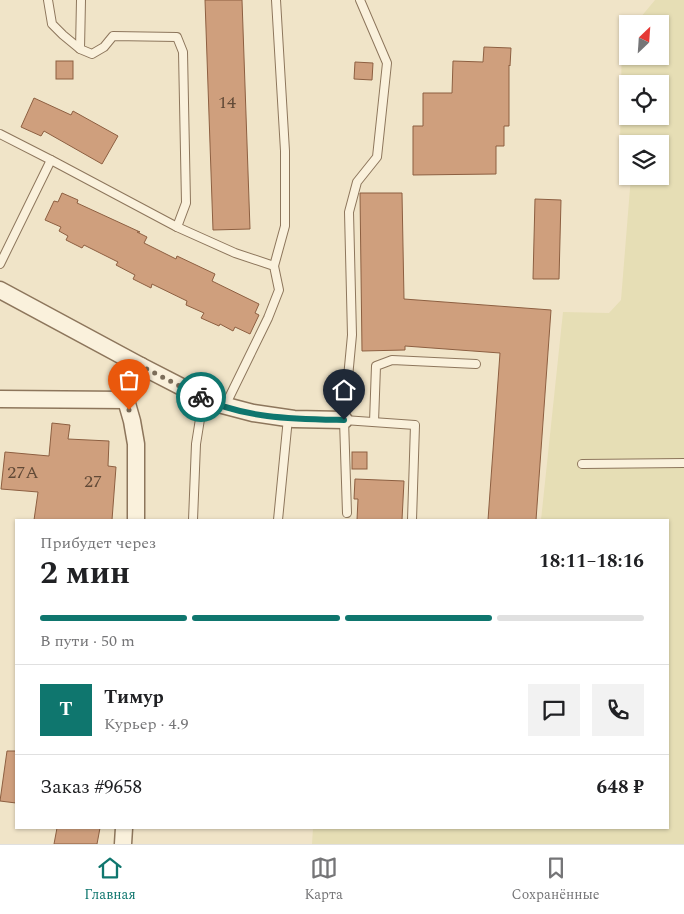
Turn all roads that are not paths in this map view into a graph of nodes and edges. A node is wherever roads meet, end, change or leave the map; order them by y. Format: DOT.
graph roads {
  1 [pos="48,0"];
  2 [pos="81,0"];
  3 [pos="276,0"];
  4 [pos="360,0"];
  5 [pos="80,48"];
  6 [pos="0,134"];
  7 [pos="51,160"];
  8 [pos="177,227"];
  9 [pos="0,264"];
  10 [pos="274,266"];
  11 [pos="0,290"];
  12 [pos="476,364"];
  13 [pos="141,366"];
  14 [pos="0,399"];
  15 [pos="126,400"];
  16 [pos="206,400"];
  17 [pos="225,407"];
  18 [pos="288,418"];
  19 [pos="344,420"];
  20 [pos="374,422"];
  21 [pos="684,463"];
  22 [pos="582,464"];
  23 [pos="347,513"];
  24 [pos="136,519"];
  25 [pos="193,519"];
  26 [pos="278,519"];
  27 [pos="412,519"];
  28 [pos="124,829"];
  29 [pos="123,844"];
  1 -- 5 [label="lane"];
  2 -- 5 [label="lane"];
  3 -- 10 [label="lane"];
  4 -- 19 [label="lane"];
  5 -- 8 [label="lane"];
  6 -- 7 [label="lane"];
  7 -- 8 [label="lane"];
  7 -- 9 [label="lane"];
  8 -- 10 [label="lane"];
  10 -- 17 [label="lane"];
  11 -- 13 [label="street"];
  12 -- 20 [label="lane"];
  13 -- 15 [label="street"];
  13 -- 16 [label="street"];
  14 -- 15 [label="street"];
  15 -- 24 [label="street"];
  16 -- 17 [label="street"];
  16 -- 25 [label="lane"];
  17 -- 18 [label="street"];
  18 -- 19 [label="street"];
  18 -- 26 [label="lane"];
  19 -- 20 [label="lane"];
  19 -- 23 [label="lane"];
  20 -- 27 [label="lane"];
  21 -- 22 [label="lane"];
  28 -- 29 [label="street"];
}
